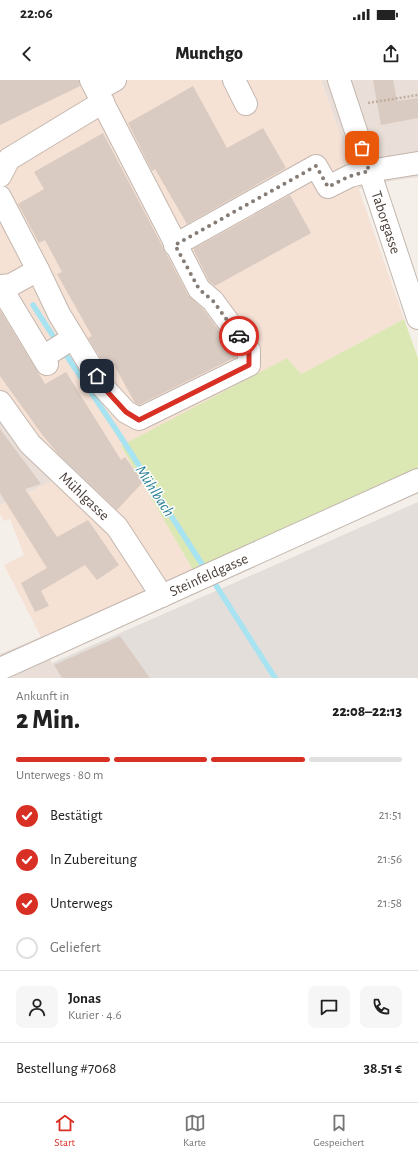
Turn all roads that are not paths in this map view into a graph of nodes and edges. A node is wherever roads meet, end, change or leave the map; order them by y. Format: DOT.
graph roads {
  1 [pos="234,80"];
  2 [pos="340,80"];
  3 [pos="102,88"];
  4 [pos="246,104"];
  5 [pos="418,163"];
  6 [pos="369,171"];
  7 [pos="0,176"];
  8 [pos="0,197"];
  9 [pos="175,245"];
  10 [pos="15,281"];
  11 [pos="418,318"];
  12 [pos="57,351"];
  13 [pos="0,402"];
  14 [pos="418,480"];
  15 [pos="162,596"];
  16 [pos="0,669"];
  1 -- 4 [label="street"];
  2 -- 6 [label="street, Taborgasse"];
  3 -- 7 [label="street"];
  3 -- 9 [label="street"];
  5 -- 6 [label="street"];
  6 -- 9 [label="street"];
  6 -- 11 [label="street, Taborgasse"];
  8 -- 10 [label="street"];
  9 -- 12 [label="street"];
  10 -- 12 [label="street"];
  10 -- 12 [label="street"];
  13 -- 15 [label="street, Mühlgasse"];
  14 -- 15 [label="street, Steinfeldgasse"];
  15 -- 16 [label="street, Steinfeldgasse"];
}
